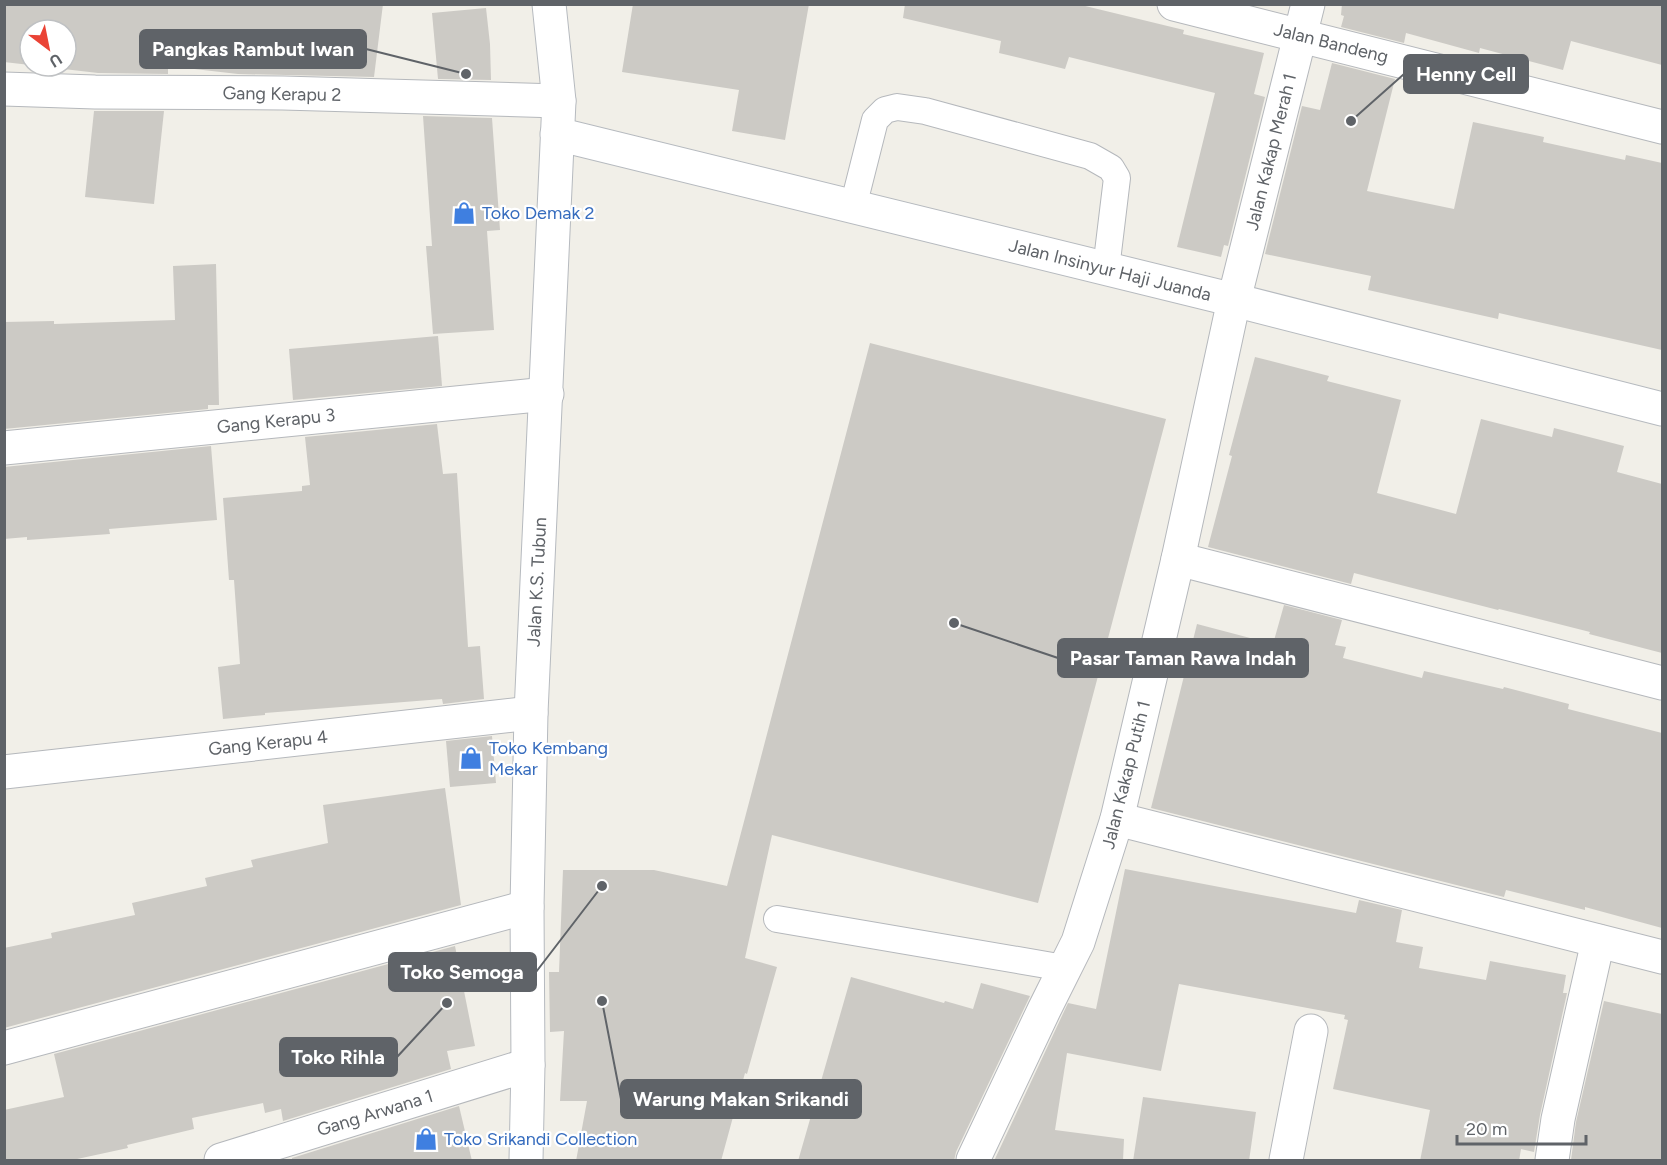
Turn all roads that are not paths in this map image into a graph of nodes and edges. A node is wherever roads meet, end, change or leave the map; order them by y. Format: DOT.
graph roads {
  1 [pos="549,4"];
  2 [pos="1174,4"];
  3 [pos="1304,20"];
  4 [pos="4,89"];
  5 [pos="559,101"];
  6 [pos="1662,127"];
  7 [pos="557,134"];
  8 [pos="853,207"];
  9 [pos="1106,269"];
  10 [pos="1234,300"];
  11 [pos="547,394"];
  12 [pos="1662,409"];
  13 [pos="4,448"];
  14 [pos="1178,559"];
  15 [pos="1662,683"];
  16 [pos="531,713"];
  17 [pos="4,772"];
  18 [pos="1117,819"];
  19 [pos="527,907"];
  20 [pos="777,919"];
  21 [pos="1598,941"];
  22 [pos="1662,957"];
  23 [pos="1064,968"];
  24 [pos="1311,1031"];
  25 [pos="4,1048"];
  26 [pos="528,1065"];
  27 [pos="221,1161"];
  28 [pos="526,1161"];
  29 [pos="973,1161"];
  30 [pos="1286,1161"];
  31 [pos="1552,1161"];
  1 -- 5 [label="street, Jalan K.S. Tubun"];
  2 -- 3 [label="street, Jalan Bandeng"];
  3 -- 6 [label="street, Jalan Bandeng"];
  3 -- 10 [label="street, Jalan Kakap Merah 1"];
  4 -- 5 [label="street, Gang Kerapu 2"];
  5 -- 7 [label="street, Jalan K.S. Tubun"];
  7 -- 8 [label="street, Jalan Insinyur Haji Juanda"];
  7 -- 11 [label="street, Jalan K.S. Tubun"];
  8 -- 9 [label="street, Jalan Insinyur Haji Juanda"];
  8 -- 9 [label="lane"];
  9 -- 10 [label="street, Jalan Insinyur Haji Juanda"];
  10 -- 12 [label="street, Jalan Insinyur Haji Juanda"];
  10 -- 14 [label="street, Jalan Kakap Putih 1"];
  11 -- 13 [label="street, Gang Kerapu 3"];
  11 -- 16 [label="street, Jalan K.S. Tubun"];
  14 -- 15 [label="street"];
  14 -- 18 [label="street, Jalan Kakap Putih 1"];
  16 -- 17 [label="street, Gang Kerapu 4"];
  16 -- 19 [label="street, Jalan K.S. Tubun"];
  18 -- 21 [label="street"];
  18 -- 23 [label="street, Jalan Kakap Putih 1"];
  19 -- 25 [label="street"];
  19 -- 26 [label="street, Jalan K.S. Tubun"];
  20 -- 23 [label="lane"];
  21 -- 22 [label="street"];
  21 -- 31 [label="street"];
  23 -- 29 [label="street, Jalan Kakap Putih 1"];
  24 -- 30 [label="street"];
  26 -- 27 [label="street, Gang Arwana 1"];
  26 -- 28 [label="street, Jalan K.S. Tubun"];
}
